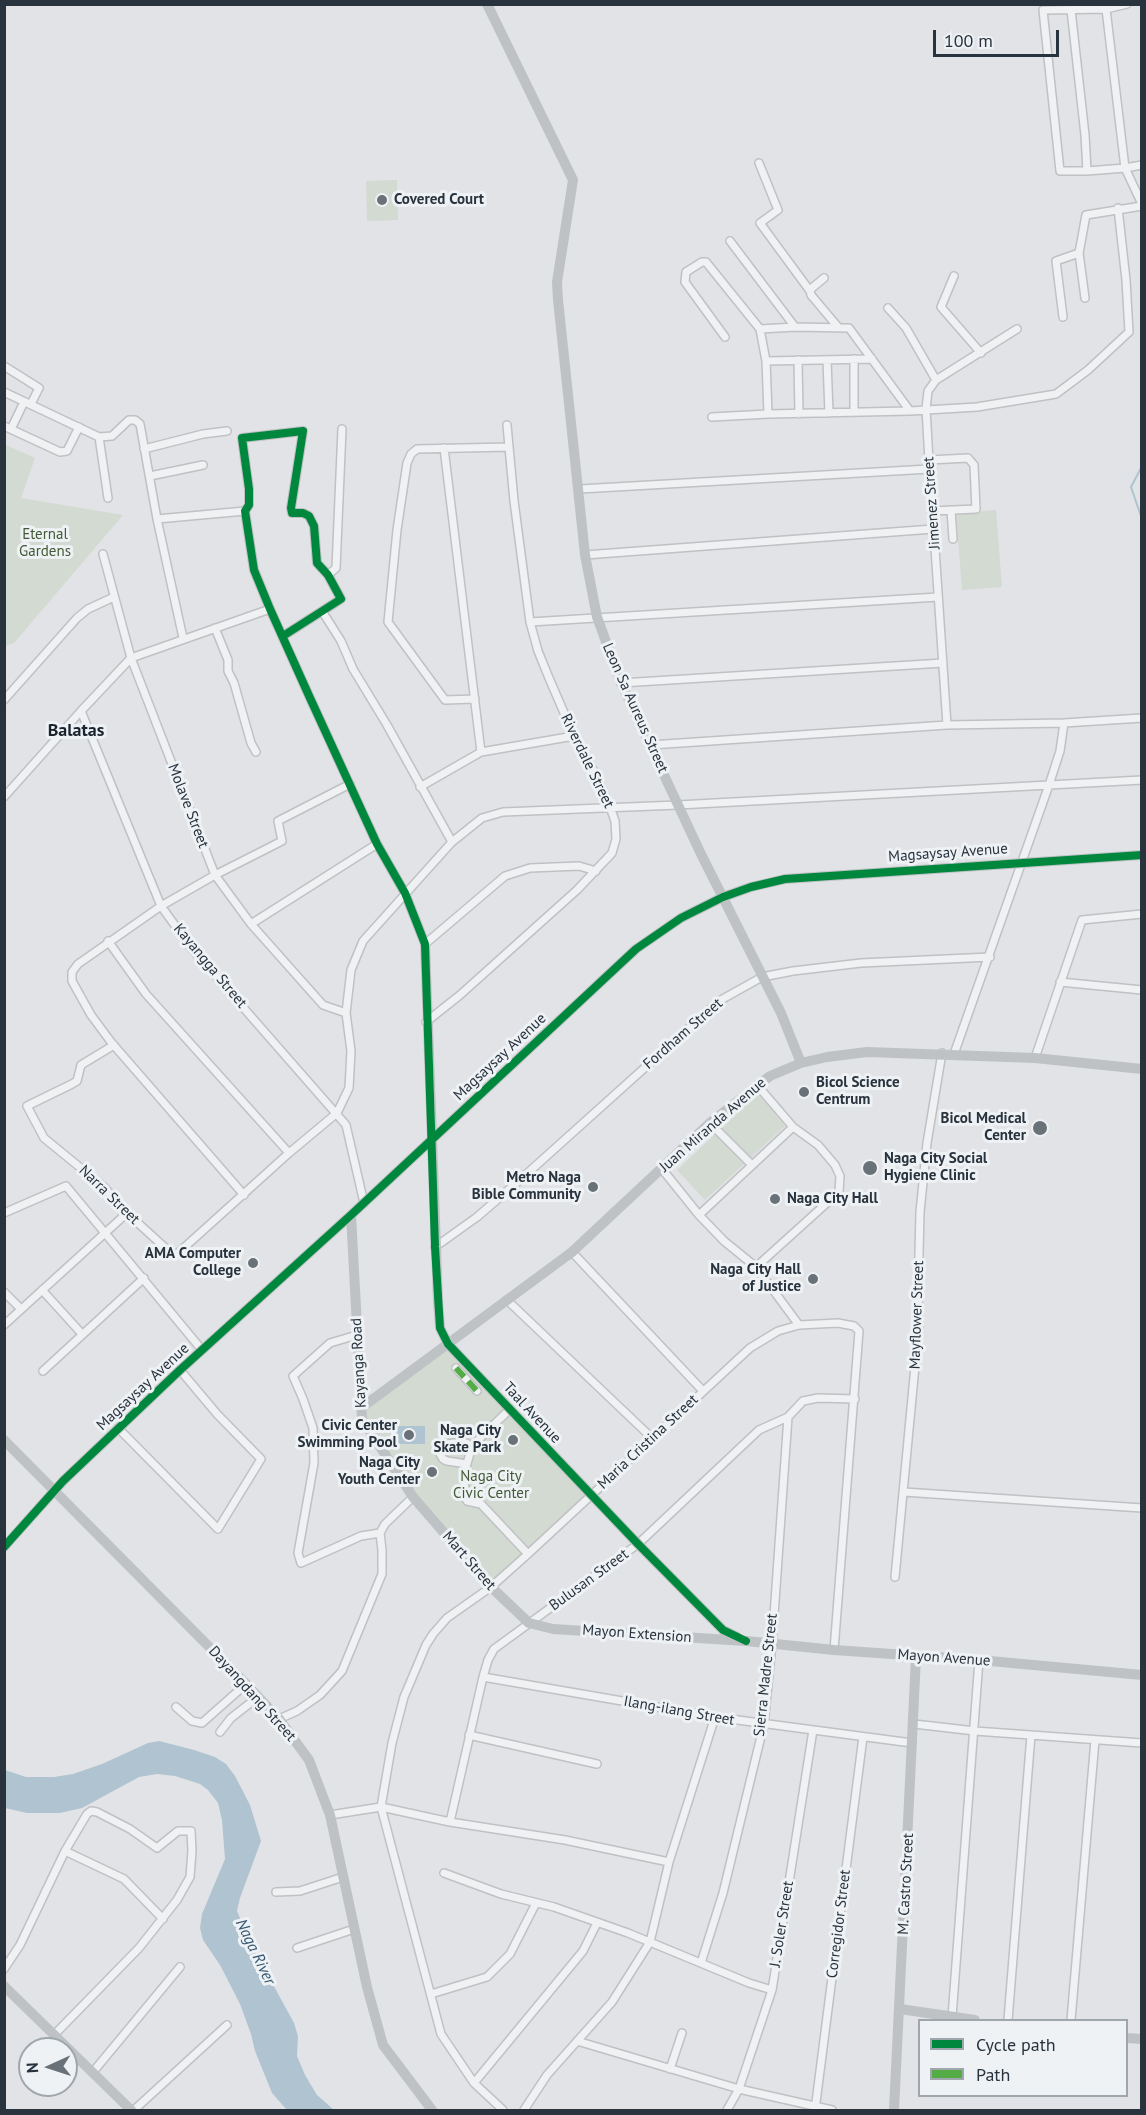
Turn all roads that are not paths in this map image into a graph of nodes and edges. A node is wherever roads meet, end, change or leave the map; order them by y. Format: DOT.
graph roads {
  1 [pos="487,4"];
  2 [pos="1127,4"];
  3 [pos="1106,9"];
  4 [pos="1071,10"];
  5 [pos="759,163"];
  6 [pos="1142,165"];
  7 [pos="1125,168"];
  8 [pos="1087,171"];
  9 [pos="1142,205"];
  10 [pos="1118,208"];
  11 [pos="730,241"];
  12 [pos="1079,253"];
  13 [pos="954,276"];
  14 [pos="824,278"];
  15 [pos="810,291"];
  16 [pos="1085,298"];
  17 [pos="888,308"];
  18 [pos="1063,317"];
  19 [pos="795,327"];
  20 [pos="838,327"];
  21 [pos="760,329"];
  22 [pos="1017,329"];
  23 [pos="725,337"];
  24 [pos="981,352"];
  25 [pos="854,359"];
  26 [pos="872,359"];
  27 [pos="798,360"];
  28 [pos="828,360"];
  29 [pos="766,361"];
  30 [pos="5,368"];
  31 [pos="936,380"];
  32 [pos="4,392"];
  33 [pos="27,403"];
  34 [pos="926,409"];
  35 [pos="910,411"];
  36 [pos="854,412"];
  37 [pos="829,413"];
  38 [pos="768,414"];
  39 [pos="799,414"];
  40 [pos="712,417"];
  41 [pos="507,425"];
  42 [pos="79,427"];
  43 [pos="8,428"];
  44 [pos="342,429"];
  45 [pos="227,431"];
  46 [pos="99,437"];
  47 [pos="509,447"];
  48 [pos="444,448"];
  49 [pos="144,449"];
  50 [pos="929,460"];
  51 [pos="203,465"];
  52 [pos="929,469"];
  53 [pos="150,476"];
  54 [pos="580,489"];
  55 [pos="108,498"];
  56 [pos="951,510"];
  57 [pos="245,511"];
  58 [pos="932,511"];
  59 [pos="157,519"];
  60 [pos="933,529"];
  61 [pos="953,539"];
  62 [pos="103,554"];
  63 [pos="585,555"];
  64 [pos="328,575"];
  65 [pos="114,597"];
  66 [pos="938,597"];
  67 [pos="270,609"];
  68 [pos="322,611"];
  69 [pos="597,618"];
  70 [pos="530,622"];
  71 [pos="215,628"];
  72 [pos="283,636"];
  73 [pos="183,638"];
  74 [pos="131,658"];
  75 [pos="943,663"];
  76 [pos="621,683"];
  77 [pos="475,699"];
  78 [pos="4,700"];
  79 [pos="81,711"];
  80 [pos="1142,718"];
  81 [pos="1064,723"];
  82 [pos="947,725"];
  83 [pos="574,736"];
  84 [pos="651,745"];
  85 [pos="256,752"];
  86 [pos="481,752"];
  87 [pos="1142,780"];
  88 [pos="350,784"];
  89 [pos="1049,785"];
  90 [pos="420,787"];
  91 [pos="4,797"];
  92 [pos="678,805"];
  93 [pos="610,807"];
  94 [pos="452,842"];
  95 [pos="377,844"];
  96 [pos="1142,855"];
  97 [pos="1023,862"];
  98 [pos="596,871"];
  99 [pos="215,875"];
  100 [pos="405,893"];
  101 [pos="723,897"];
  102 [pos="161,906"];
  103 [pos="1142,914"];
  104 [pos="251,924"];
  105 [pos="108,941"];
  106 [pos="425,944"];
  107 [pos="990,957"];
  108 [pos="762,977"];
  109 [pos="1060,982"];
  110 [pos="1142,990"];
  111 [pos="346,1013"];
  112 [pos="426,1022"];
  113 [pos="114,1045"];
  114 [pos="948,1053"];
  115 [pos="1035,1058"];
  116 [pos="801,1063"];
  117 [pos="1142,1069"];
  118 [pos="757,1085"];
  119 [pos="337,1113"];
  120 [pos="710,1123"];
  121 [pos="793,1127"];
  122 [pos="432,1139"];
  123 [pos="289,1153"];
  124 [pos="752,1165"];
  125 [pos="662,1169"];
  126 [pos="244,1194"];
  127 [pos="364,1203"];
  128 [pos="4,1213"];
  129 [pos="127,1214"];
  130 [pos="351,1215"];
  131 [pos="699,1215"];
  132 [pos="105,1233"];
  133 [pos="435,1247"];
  134 [pos="572,1252"];
  135 [pos="756,1267"];
  136 [pos="144,1278"];
  137 [pos="42,1290"];
  138 [pos="4,1292"];
  139 [pos="507,1300"];
  140 [pos="21,1309"];
  141 [pos="4,1325"];
  142 [pos="799,1325"];
  143 [pos="82,1334"];
  144 [pos="357,1335"];
  145 [pos="448,1344"];
  146 [pos="202,1350"];
  147 [pos="456,1368"];
  148 [pos="180,1370"];
  149 [pos="43,1371"];
  150 [pos="360,1383"];
  151 [pos="477,1391"];
  152 [pos="703,1391"];
  153 [pos="377,1394"];
  154 [pos="855,1399"];
  155 [pos="361,1408"];
  156 [pos="510,1409"];
  157 [pos="788,1417"];
  158 [pos="118,1428"];
  159 [pos="652,1438"];
  160 [pos="4,1440"];
  161 [pos="472,1446"];
  162 [pos="467,1464"];
  163 [pos="55,1489"];
  164 [pos="904,1492"];
  165 [pos="592,1495"];
  166 [pos="413,1497"];
  167 [pos="1142,1508"];
  168 [pos="380,1533"];
  169 [pos="638,1544"];
  170 [pos="4,1547"];
  171 [pos="528,1554"];
  172 [pos="895,1577"];
  173 [pos="491,1587"];
  174 [pos="529,1623"];
  175 [pos="746,1641"];
  176 [pos="771,1644"];
  177 [pos="834,1650"];
  178 [pos="916,1657"];
  179 [pos="979,1660"];
  180 [pos="1142,1675"];
  181 [pos="483,1677"];
  182 [pos="246,1684"];
  183 [pos="258,1697"];
  184 [pos="176,1707"];
  185 [pos="715,1717"];
  186 [pos="279,1719"];
  187 [pos="764,1724"];
  188 [pos="914,1724"];
  189 [pos="813,1730"];
  190 [pos="975,1731"];
  191 [pos="220,1732"];
  192 [pos="1031,1735"];
  193 [pos="469,1736"];
  194 [pos="863,1737"];
  195 [pos="1095,1740"];
  196 [pos="912,1743"];
  197 [pos="1142,1743"];
  198 [pos="597,1764"];
  199 [pos="381,1808"];
  200 [pos="330,1815"];
  201 [pos="450,1822"];
  202 [pos="65,1851"];
  203 [pos="669,1862"];
  204 [pos="444,1873"];
  205 [pos="343,1877"];
  206 [pos="276,1893"];
  207 [pos="536,1904"];
  208 [pos="163,1919"];
  209 [pos="597,1923"];
  210 [pos="354,1929"];
  211 [pos="650,1942"];
  212 [pos="297,1948"];
  213 [pos="702,1963"];
  214 [pos="180,1967"];
  215 [pos="4,1969"];
  216 [pos="4,1986"];
  217 [pos="772,1990"];
  218 [pos="431,1994"];
  219 [pos="900,2009"];
  220 [pos="952,2016"];
  221 [pos="969,2019"];
  222 [pos="1008,2019"];
  223 [pos="1071,2019"];
  224 [pos="227,2025"];
  225 [pos="682,2032"];
  226 [pos="54,2035"];
  227 [pos="577,2041"];
  228 [pos="670,2069"];
  229 [pos="93,2072"];
  230 [pos="474,2084"];
  231 [pos="739,2089"];
  232 [pos="815,2108"];
  233 [pos="133,2110"];
  234 [pos="432,2110"];
  235 [pos="503,2110"];
  236 [pos="524,2110"];
  237 [pos="727,2110"];
  238 [pos="832,2110"];
  239 [pos="894,2110"];
  1 -- 54 [label="street, Leon Sa Aureus Street"];
  2 -- 3 [label="street"];
  3 -- 4 [label="street"];
  3 -- 7 [label="street"];
  4 -- 8 [label="street"];
  4 -- 8 [label="street"];
  5 -- 15 [label="street"];
  6 -- 7 [label="street"];
  7 -- 8 [label="street"];
  7 -- 9 [label="street"];
  9 -- 10 [label="street"];
  10 -- 12 [label="street"];
  10 -- 34 [label="street"];
  11 -- 19 [label="street"];
  12 -- 16 [label="street"];
  12 -- 18 [label="street"];
  13 -- 24 [label="street"];
  14 -- 15 [label="street"];
  15 -- 20 [label="street"];
  17 -- 31 [label="street"];
  19 -- 20 [label="street"];
  19 -- 21 [label="street"];
  20 -- 26 [label="street"];
  21 -- 23 [label="street"];
  21 -- 29 [label="street"];
  22 -- 24 [label="street"];
  24 -- 31 [label="street"];
  25 -- 26 [label="street"];
  25 -- 28 [label="street"];
  25 -- 36 [label="street"];
  26 -- 35 [label="street"];
  27 -- 28 [label="street"];
  27 -- 29 [label="street"];
  27 -- 39 [label="street"];
  28 -- 37 [label="street"];
  29 -- 38 [label="street"];
  30 -- 33 [label="street"];
  31 -- 34 [label="street, Jimenez Street"];
  32 -- 33 [label="street"];
  33 -- 42 [label="street"];
  33 -- 43 [label="street"];
  34 -- 35 [label="street"];
  34 -- 50 [label="street, Jimenez Street"];
  35 -- 36 [label="street"];
  36 -- 37 [label="street"];
  37 -- 39 [label="street"];
  38 -- 39 [label="street"];
  38 -- 40 [label="street"];
  41 -- 47 [label="street, Riverdale Street"];
  42 -- 43 [label="street"];
  42 -- 46 [label="street"];
  44 -- 64 [label="street"];
  45 -- 49 [label="street"];
  46 -- 49 [label="street"];
  46 -- 55 [label="street"];
  47 -- 48 [label="street"];
  47 -- 70 [label="street, Riverdale Street"];
  48 -- 77 [label="street"];
  48 -- 77 [label="street"];
  49 -- 53 [label="street"];
  50 -- 52 [label="street, Jimenez Street"];
  50 -- 56 [label="street"];
  51 -- 53 [label="street"];
  52 -- 54 [label="street"];
  52 -- 58 [label="street, Jimenez Street"];
  53 -- 59 [label="street"];
  54 -- 63 [label="street, Leon Sa Aureus Street"];
  56 -- 58 [label="street"];
  56 -- 61 [label="street"];
  57 -- 59 [label="street"];
  57 -- 64 [label="street"];
  57 -- 67 [label="street"];
  58 -- 60 [label="street, Jimenez Street"];
  59 -- 73 [label="street"];
  60 -- 63 [label="street"];
  60 -- 66 [label="street, Jimenez Street"];
  62 -- 65 [label="street, Molave Street"];
  63 -- 69 [label="street, Leon Sa Aureus Street"];
  64 -- 68 [label="street"];
  65 -- 74 [label="street, Molave Street"];
  65 -- 78 [label="street"];
  66 -- 69 [label="street"];
  66 -- 75 [label="street, Jimenez Street"];
  67 -- 71 [label="street"];
  67 -- 72 [label="street"];
  68 -- 72 [label="street"];
  68 -- 90 [label="street"];
  69 -- 70 [label="street"];
  69 -- 76 [label="street, Leon Sa Aureus Street"];
  70 -- 83 [label="street, Riverdale Street"];
  71 -- 73 [label="street"];
  71 -- 85 [label="street"];
  72 -- 88 [label="street"];
  73 -- 74 [label="street"];
  74 -- 79 [label="street"];
  74 -- 99 [label="street, Molave Street"];
  75 -- 76 [label="street"];
  75 -- 82 [label="street, Jimenez Street"];
  76 -- 84 [label="street, Leon Sa Aureus Street"];
  77 -- 86 [label="street"];
  79 -- 91 [label="street"];
  79 -- 102 [label="street, Kayangga Street"];
  80 -- 81 [label="street"];
  81 -- 82 [label="street"];
  81 -- 89 [label="street, Mayflower Street"];
  82 -- 84 [label="street"];
  83 -- 86 [label="street"];
  83 -- 93 [label="street, Riverdale Street"];
  84 -- 92 [label="street, Leon Sa Aureus Street"];
  86 -- 90 [label="street"];
  87 -- 89 [label="street"];
  88 -- 95 [label="street"];
  88 -- 99 [label="street"];
  89 -- 92 [label="street"];
  89 -- 97 [label="street, Mayflower Street"];
  90 -- 94 [label="street"];
  92 -- 93 [label="street"];
  92 -- 101 [label="street, Leon Sa Aureus Street"];
  93 -- 94 [label="street"];
  93 -- 98 [label="street, Riverdale Street"];
  94 -- 100 [label="street"];
  95 -- 100 [label="street"];
  95 -- 104 [label="street"];
  96 -- 97 [label="street, Magsaysay Avenue"];
  97 -- 101 [label="street, Magsaysay Avenue"];
  97 -- 107 [label="street, Mayflower Street"];
  98 -- 106 [label="street"];
  98 -- 112 [label="street, Riverdale Street"];
  99 -- 102 [label="street"];
  99 -- 104 [label="street, Molave Street"];
  100 -- 106 [label="street"];
  100 -- 111 [label="street"];
  101 -- 108 [label="street, Leon Sa Aureus Street"];
  101 -- 122 [label="street, Magsaysay Avenue"];
  102 -- 105 [label="street"];
  102 -- 119 [label="street, Kayangga Street"];
  103 -- 109 [label="street"];
  104 -- 111 [label="street, Molave Street"];
  105 -- 113 [label="street"];
  105 -- 123 [label="street"];
  106 -- 112 [label="street"];
  107 -- 108 [label="street, Fordham Street"];
  107 -- 114 [label="street, Mayflower Street"];
  108 -- 116 [label="street, Leon Sa Aureus Street"];
  108 -- 133 [label="street, Fordham Street"];
  109 -- 110 [label="street"];
  109 -- 115 [label="street"];
  111 -- 119 [label="street"];
  112 -- 122 [label="street"];
  113 -- 126 [label="street"];
  113 -- 129 [label="street, Narra Street"];
  114 -- 115 [label="street, Juan Miranda Avenue"];
  114 -- 116 [label="street, Juan Miranda Avenue"];
  114 -- 164 [label="street, Mayflower Street"];
  115 -- 117 [label="street, Juan Miranda Avenue"];
  116 -- 118 [label="street, Juan Miranda Avenue"];
  118 -- 120 [label="street, Juan Miranda Avenue"];
  118 -- 121 [label="street"];
  119 -- 123 [label="street, Narra Street"];
  119 -- 127 [label="street, Kayangga Street"];
  120 -- 124 [label="street"];
  120 -- 125 [label="street, Juan Miranda Avenue"];
  121 -- 124 [label="street"];
  121 -- 135 [label="street"];
  122 -- 127 [label="street, Magsaysay Avenue"];
  122 -- 133 [label="street, Taal Avenue"];
  123 -- 126 [label="street, Narra Street"];
  124 -- 131 [label="street"];
  125 -- 131 [label="street"];
  125 -- 134 [label="street, Juan Miranda Avenue"];
  126 -- 129 [label="street, Narra Street"];
  127 -- 130 [label="street, Magsaysay Avenue"];
  128 -- 132 [label="street"];
  129 -- 132 [label="street"];
  130 -- 144 [label="street, Kayanga Road"];
  130 -- 146 [label="street, Magsaysay Avenue"];
  131 -- 135 [label="street"];
  132 -- 136 [label="street"];
  132 -- 137 [label="street"];
  133 -- 145 [label="street, Taal Avenue"];
  134 -- 139 [label="street, Juan Miranda Avenue"];
  134 -- 152 [label="street"];
  135 -- 142 [label="street"];
  136 -- 143 [label="street"];
  136 -- 146 [label="street"];
  137 -- 140 [label="street"];
  137 -- 143 [label="street"];
  138 -- 140 [label="street"];
  139 -- 145 [label="street, Juan Miranda Avenue"];
  139 -- 159 [label="street"];
  140 -- 141 [label="street"];
  142 -- 152 [label="street, Maria Cristina Street"];
  142 -- 154 [label="street, Maria Cristina Street"];
  143 -- 149 [label="street"];
  144 -- 150 [label="street, Kayanga Road"];
  144 -- 168 [label="street"];
  145 -- 153 [label="street, Juan Miranda Avenue"];
  145 -- 156 [label="street, Taal Avenue"];
  146 -- 148 [label="street, Magsaysay Avenue"];
  147 -- 151 [label="street"];
  148 -- 158 [label="street, Magsaysay Avenue"];
  148 -- 158 [label="street"];
  150 -- 153 [label="street"];
  150 -- 155 [label="street, Kayanga Road"];
  152 -- 159 [label="street, Maria Cristina Street"];
  153 -- 155 [label="street, Juan Miranda Avenue"];
  154 -- 157 [label="street, Bulusan Street"];
  154 -- 177 [label="street"];
  155 -- 166 [label="street, Kayanga Road"];
  156 -- 161 [label="street"];
  156 -- 165 [label="street, Taal Avenue"];
  157 -- 169 [label="street, Bulusan Street"];
  157 -- 176 [label="street, Sierra Madre Street"];
  158 -- 163 [label="street, Magsaysay Avenue"];
  159 -- 165 [label="street, Maria Cristina Street"];
  160 -- 163 [label="street, Dayangdang Street"];
  161 -- 162 [label="street"];
  161 -- 162 [label="street"];
  162 -- 171 [label="street"];
  163 -- 170 [label="street, Magsaysay Avenue"];
  163 -- 182 [label="street, Dayangdang Street"];
  164 -- 167 [label="street"];
  164 -- 172 [label="street, Mayflower Street"];
  165 -- 169 [label="street, Taal Avenue"];
  165 -- 171 [label="street, Maria Cristina Street"];
  166 -- 168 [label="street"];
  166 -- 173 [label="street, Mart Street"];
  168 -- 186 [label="street"];
  169 -- 174 [label="street, Bulusan Street"];
  169 -- 175 [label="street, Taal Avenue"];
  171 -- 173 [label="street, Maria Cristina Street"];
  173 -- 174 [label="street, Mart Street"];
  173 -- 199 [label="street, Maria Cristina Street"];
  174 -- 175 [label="street, Mayon Extension"];
  174 -- 181 [label="street, Bulusan Street"];
  175 -- 176 [label="street, Mayon Avenue"];
  176 -- 177 [label="street, Mayon Avenue"];
  176 -- 187 [label="street, Sierra Madre Street"];
  177 -- 178 [label="street, Mayon Avenue"];
  178 -- 179 [label="street, Mayon Avenue"];
  178 -- 188 [label="street, M. Castro Street"];
  179 -- 180 [label="street, Mayon Avenue"];
  179 -- 190 [label="street"];
  181 -- 185 [label="street, Ilang-ilang Street"];
  181 -- 193 [label="street, Bulusan Street"];
  182 -- 183 [label="street, Dayangdang Street"];
  182 -- 184 [label="street"];
  183 -- 186 [label="street, Dayangdang Street"];
  183 -- 191 [label="street"];
  185 -- 187 [label="street, Ilang-ilang Street"];
  185 -- 203 [label="street"];
  186 -- 200 [label="street, Dayangdang Street"];
  187 -- 189 [label="street, Ilang-ilang Street"];
  187 -- 213 [label="street, Sierra Madre Street"];
  188 -- 190 [label="street"];
  188 -- 196 [label="street, M. Castro Street"];
  189 -- 194 [label="street, Ilang-ilang Street"];
  189 -- 217 [label="street, J. Soler Street"];
  190 -- 192 [label="street"];
  190 -- 220 [label="street"];
  192 -- 195 [label="street"];
  192 -- 222 [label="street"];
  193 -- 198 [label="street"];
  193 -- 201 [label="street, Bulusan Street"];
  194 -- 196 [label="street, Ilang-ilang Street"];
  194 -- 232 [label="street, Corregidor Street"];
  195 -- 197 [label="street"];
  195 -- 223 [label="street"];
  196 -- 219 [label="street, M. Castro Street"];
  199 -- 200 [label="street"];
  199 -- 201 [label="street"];
  199 -- 218 [label="street"];
  200 -- 205 [label="street, Dayangdang Street"];
  201 -- 203 [label="street"];
  202 -- 208 [label="street"];
  202 -- 208 [label="street"];
  202 -- 215 [label="street"];
  203 -- 211 [label="street"];
  204 -- 207 [label="street"];
  205 -- 206 [label="street"];
  205 -- 210 [label="street, Dayangdang Street"];
  207 -- 209 [label="street"];
  207 -- 218 [label="street"];
  208 -- 226 [label="street"];
  209 -- 211 [label="street"];
  209 -- 230 [label="street"];
  210 -- 212 [label="street"];
  210 -- 234 [label="street, Dayangdang Street"];
  211 -- 213 [label="street"];
  211 -- 227 [label="street"];
  213 -- 217 [label="street"];
  214 -- 229 [label="street"];
  216 -- 226 [label="street"];
  217 -- 231 [label="street, J. Soler Street"];
  218 -- 230 [label="street"];
  219 -- 220 [label="street"];
  219 -- 239 [label="street, M. Castro Street"];
  220 -- 221 [label="street"];
  224 -- 233 [label="street"];
  225 -- 228 [label="street"];
  226 -- 229 [label="street"];
  227 -- 228 [label="street"];
  227 -- 236 [label="street"];
  228 -- 231 [label="street"];
  229 -- 233 [label="street"];
  230 -- 235 [label="street"];
  231 -- 232 [label="street"];
  231 -- 237 [label="street, J. Soler Street"];
  232 -- 238 [label="street"];
}
